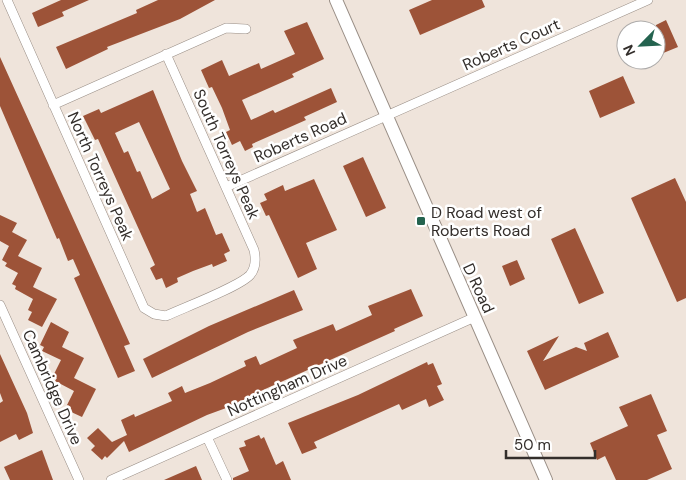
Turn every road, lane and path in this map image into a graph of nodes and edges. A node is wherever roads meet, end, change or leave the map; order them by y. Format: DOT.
graph roads {
  1 [pos="6,0"];
  2 [pos="336,0"];
  3 [pos="648,0"];
  4 [pos="246,29"];
  5 [pos="166,54"];
  6 [pos="53,104"];
  7 [pos="386,114"];
  8 [pos="226,187"];
  9 [pos="254,268"];
  10 [pos="0,305"];
  11 [pos="2,316"];
  12 [pos="475,317"];
  13 [pos="207,438"];
  14 [pos="79,480"];
  15 [pos="111,480"];
  16 [pos="226,480"];
  17 [pos="546,480"];
  1 -- 6 [label="street, North Torreys Peak"];
  2 -- 7 [label="street, D Road"];
  3 -- 7 [label="street, Roberts Court"];
  4 -- 5 [label="street"];
  5 -- 6 [label="street"];
  5 -- 8 [label="street, South Torreys Peak"];
  6 -- 9 [label="street, North Torreys Peak"];
  7 -- 8 [label="street, Roberts Road"];
  7 -- 12 [label="street, D Road"];
  8 -- 9 [label="street, South Torreys Peak"];
  10 -- 11 [label="street, Cambridge Drive"];
  11 -- 14 [label="street, Cambridge Drive"];
  12 -- 13 [label="street, Nottingham Drive"];
  12 -- 17 [label="street, D Road"];
  13 -- 15 [label="street, Nottingham Drive"];
  13 -- 16 [label="street"];
}
